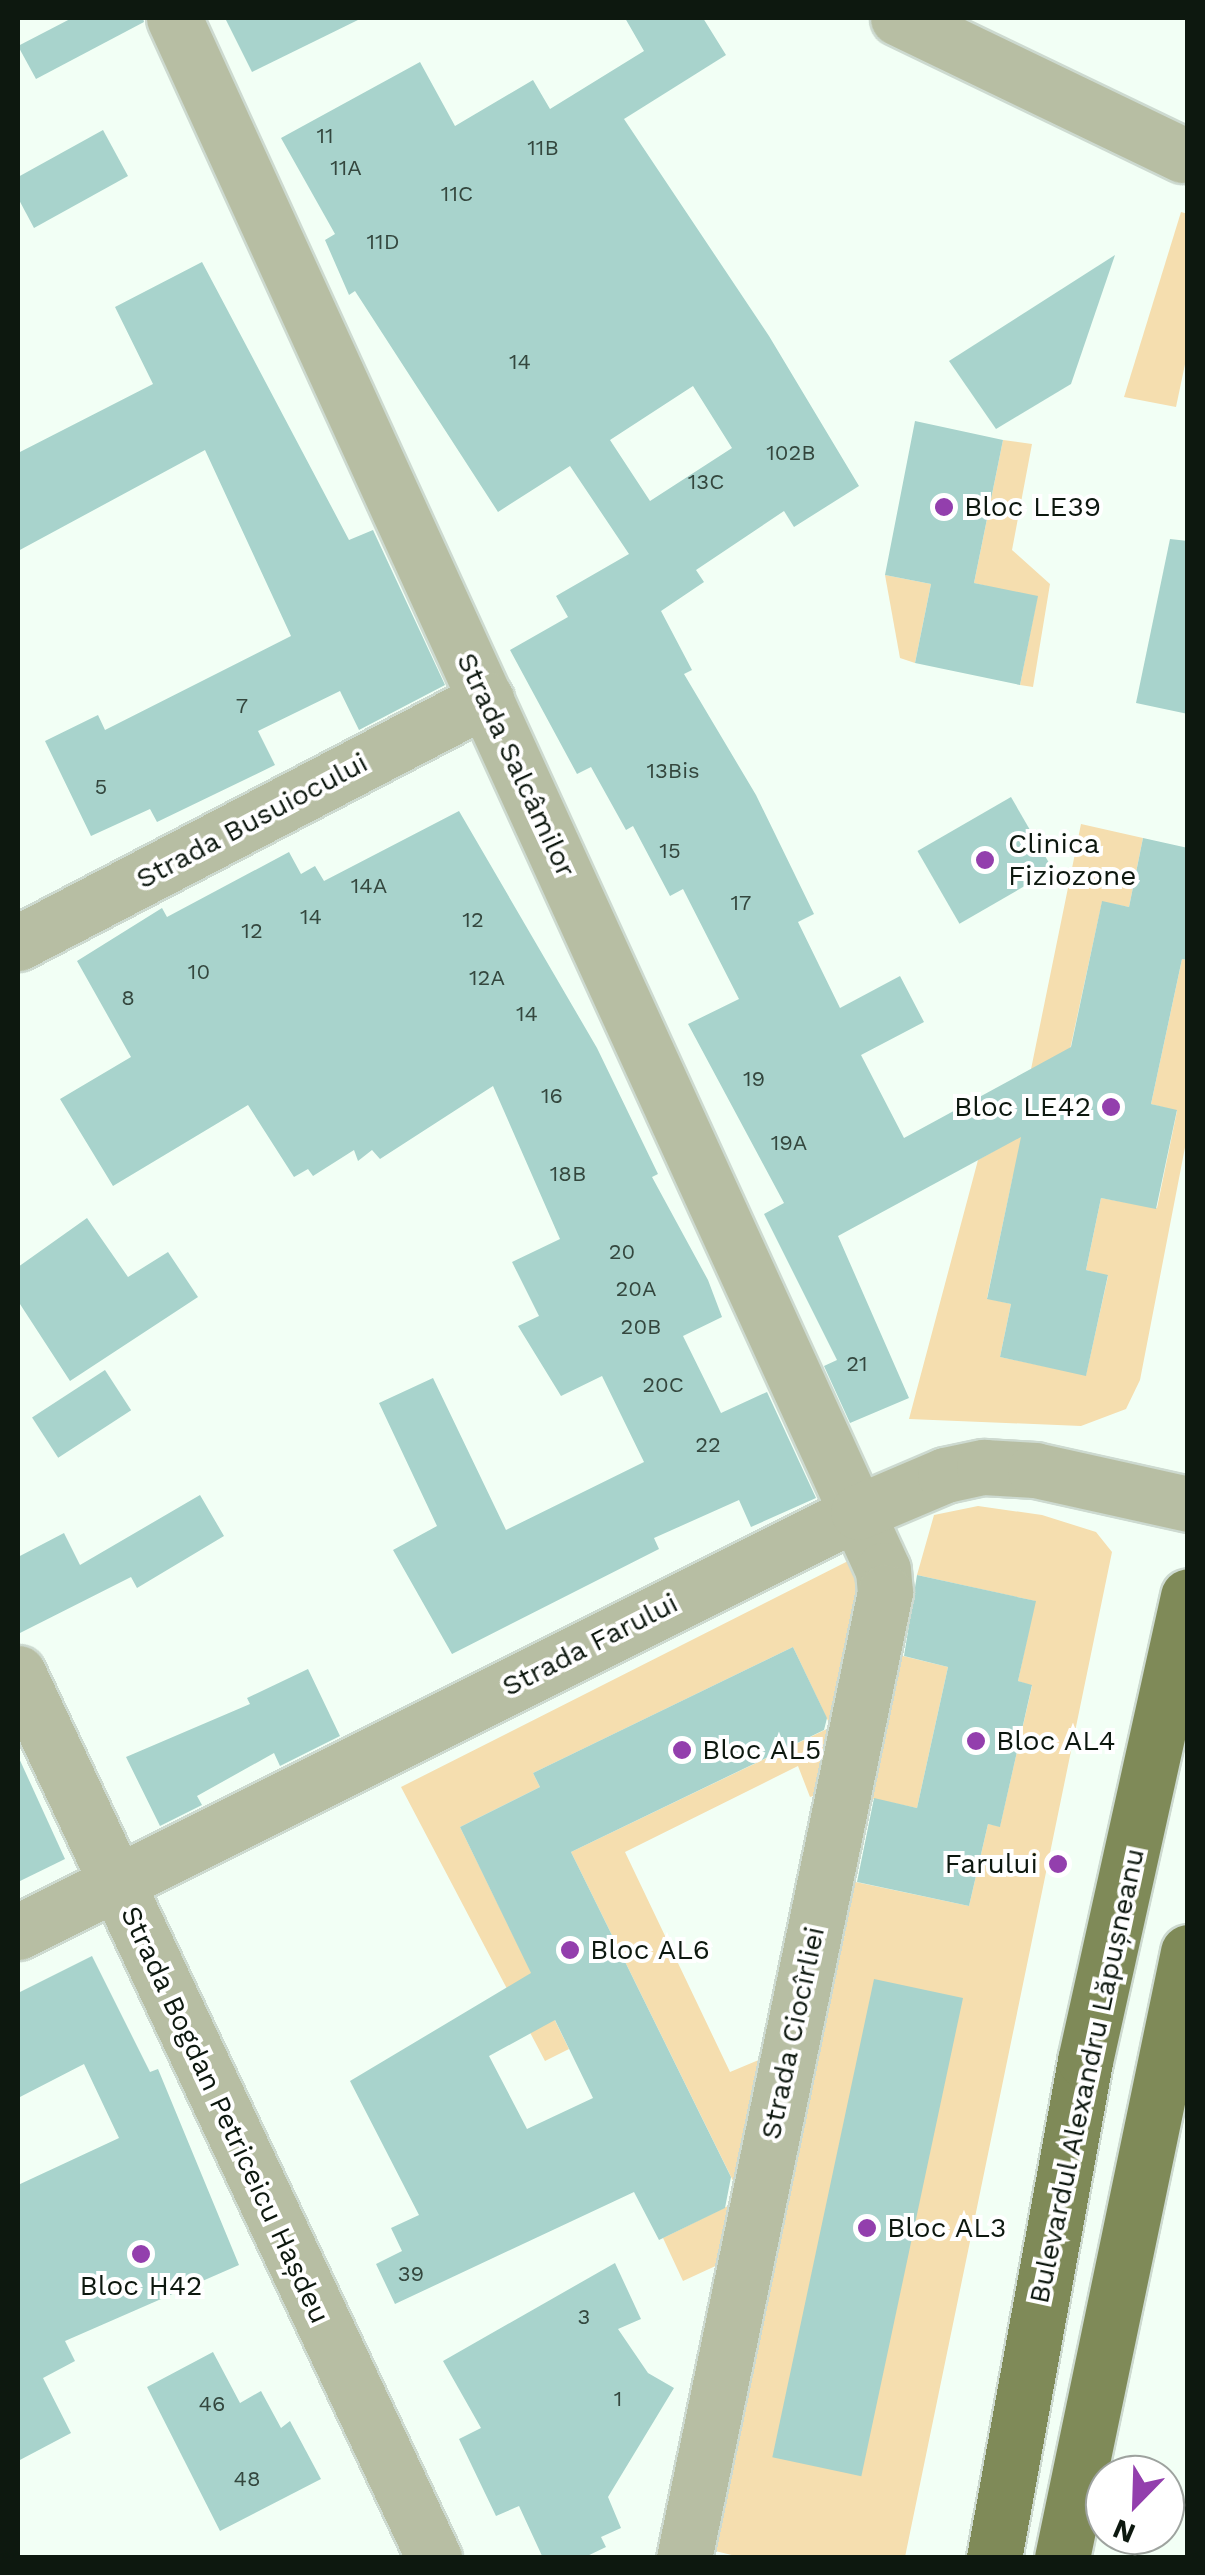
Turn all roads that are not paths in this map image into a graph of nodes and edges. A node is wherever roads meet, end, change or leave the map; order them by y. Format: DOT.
graph roads {
  1 [pos="174,18"];
  2 [pos="898,18"];
  3 [pos="1183,155"];
  4 [pos="486,699"];
  5 [pos="18,944"];
  6 [pos="1188,1504"];
  7 [pos="858,1512"];
  8 [pos="1188,1596"];
  9 [pos="18,1673"];
  10 [pos="115,1882"];
  11 [pos="18,1932"];
  12 [pos="1188,1952"];
  13 [pos="434,2558"];
  14 [pos="684,2558"];
  15 [pos="994,2558"];
  16 [pos="1062,2558"];
  1 -- 4 [label="street, Strada Salcâmilor"];
  2 -- 3 [label="street"];
  4 -- 5 [label="street, Strada Busuiocului"];
  4 -- 7 [label="street, Strada Salcâmilor"];
  6 -- 7 [label="street, Strada Farului"];
  7 -- 10 [label="street, Strada Farului"];
  7 -- 14 [label="street, Strada Ciocîrliei"];
  8 -- 15 [label="main road, Bulevardul Alexandru Lăpușneanu"];
  9 -- 10 [label="street, Strada Bogdan Petriceicu Hașdeu"];
  10 -- 11 [label="street, Strada Farului"];
  10 -- 13 [label="street, Strada Bogdan Petriceicu Hașdeu"];
  12 -- 16 [label="main road"];
}
